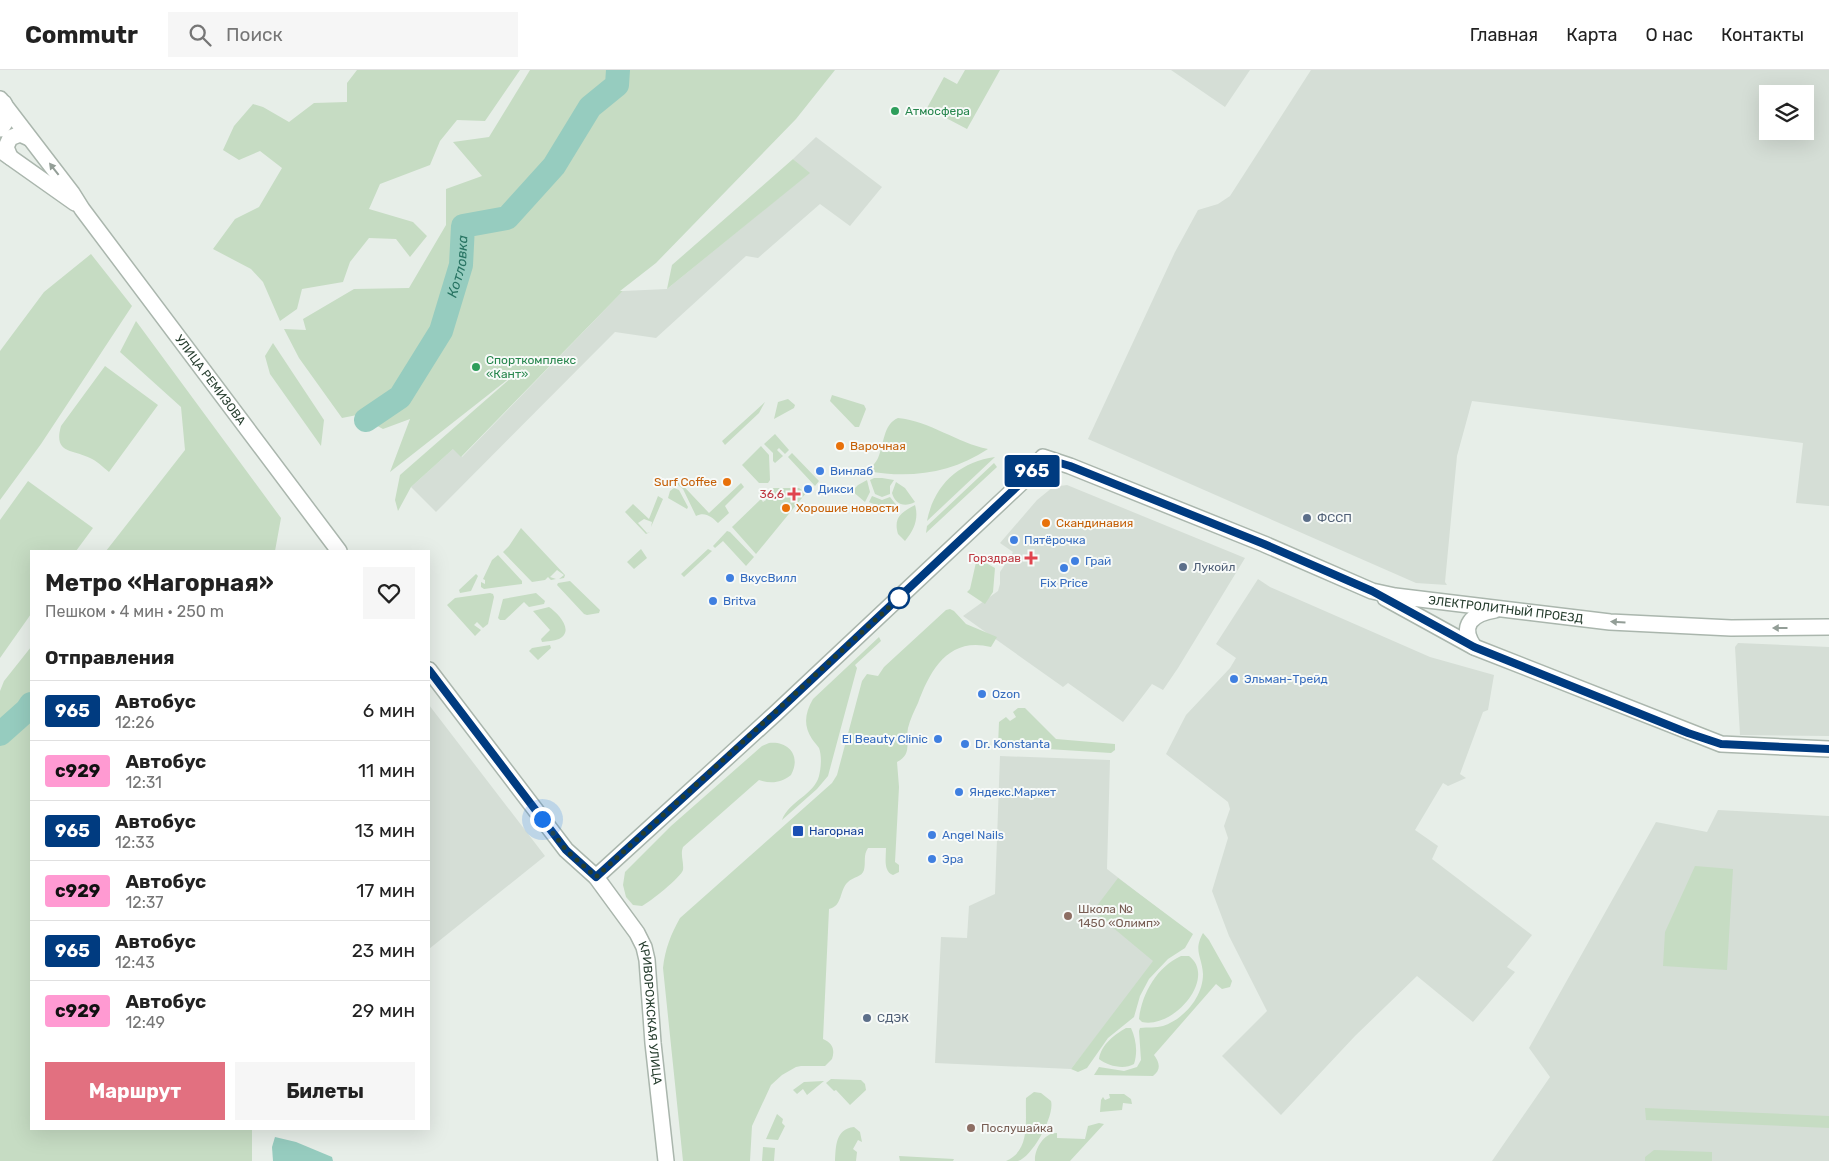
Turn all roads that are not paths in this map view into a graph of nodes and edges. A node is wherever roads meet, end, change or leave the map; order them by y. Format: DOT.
graph roads {
  1 [pos="1,100"];
  2 [pos="0,129"];
  3 [pos="29,138"];
  4 [pos="5,153"];
  5 [pos="82,208"];
  6 [pos="338,550"];
  7 [pos="1372,591"];
  8 [pos="1501,609"];
  9 [pos="1829,627"];
  10 [pos="1474,647"];
  11 [pos="430,671"];
  12 [pos="1829,749"];
  13 [pos="596,877"];
  14 [pos="666,1161"];
  1 -- 2 [label="street"];
  1 -- 3 [label="street, УЛИЦА РЕМИЗОВА"];
  3 -- 4 [label="street"];
  5 -- 3 [label="street, УЛИЦА РЕМИЗОВА, one-way"];
  4 -- 5 [label="street, УЛИЦА РЕМИЗОВА"];
  5 -- 6 [label="street, УЛИЦА РЕМИЗОВА"];
  7 -- 8 [label="street, ЭЛЕКТРОЛИТНЫЙ ПРОЕЗД"];
  7 -- 10 [label="street"];
  7 -- 13 [label="street, ЭЛЕКТРОЛИТНЫЙ ПРОЕЗД"];
  9 -- 8 [label="street, ЭЛЕКТРОЛИТНЫЙ ПРОЕЗД, one-way"];
  8 -- 10 [label="street"];
  10 -- 12 [label="street"];
  11 -- 13 [label="street"];
  13 -- 14 [label="street, КРИВОРОЖСКАЯ УЛИЦА"];
}
